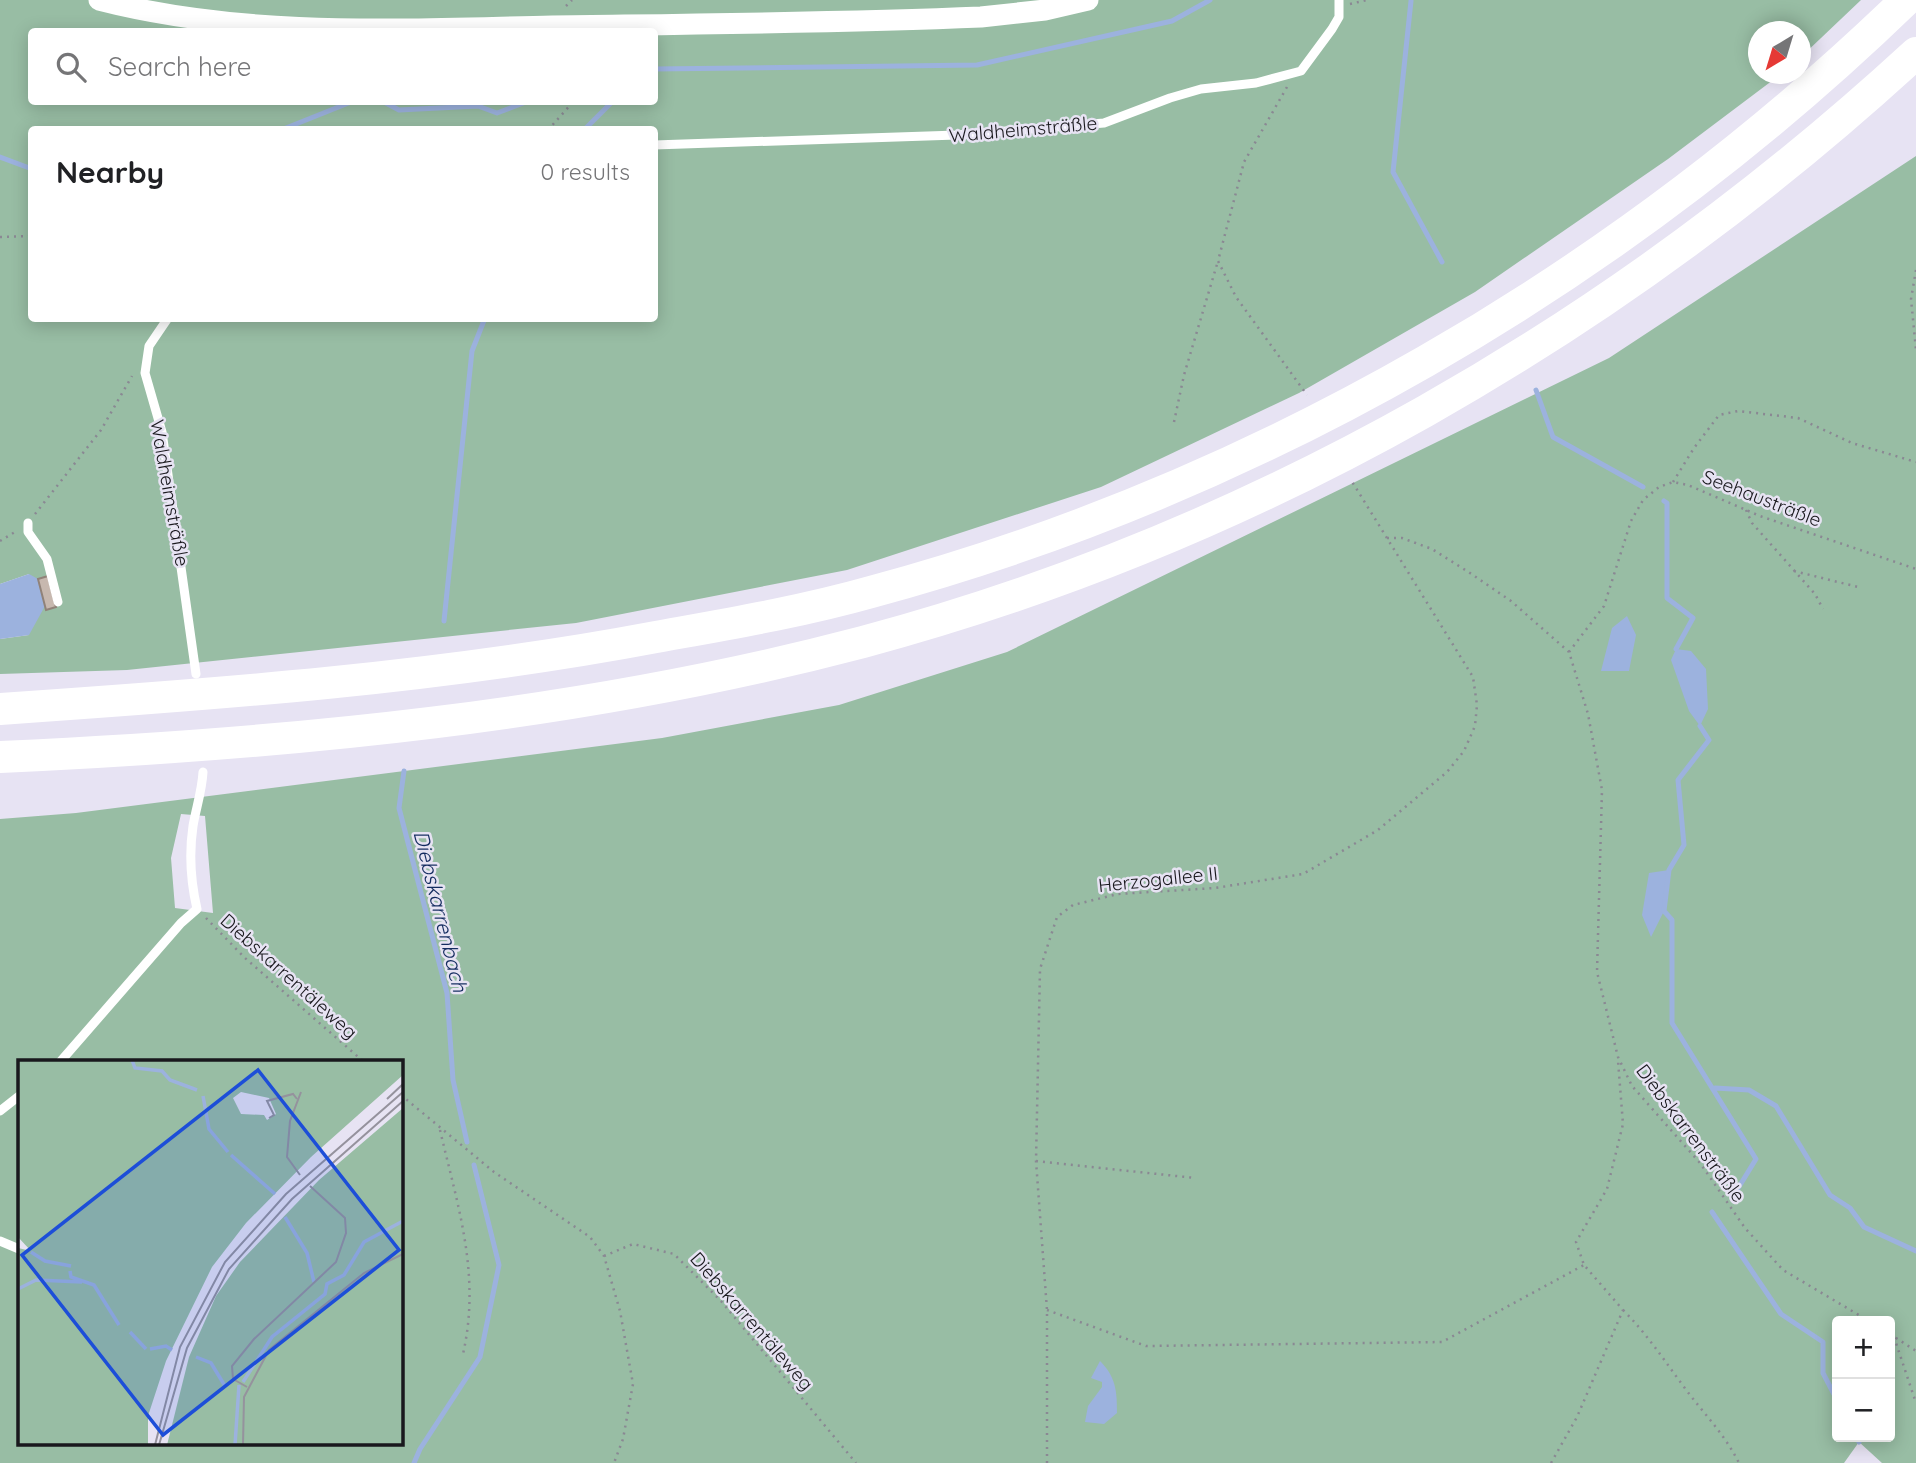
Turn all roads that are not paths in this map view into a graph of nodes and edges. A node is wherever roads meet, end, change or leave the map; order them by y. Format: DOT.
graph roads {
  1 [pos="99,0"];
  2 [pos="1088,0"];
  3 [pos="1906,0"];
  4 [pos="1340,3"];
  5 [pos="1916,53"];
  6 [pos="658,145"];
  7 [pos="164,322"];
  8 [pos="28,523"];
  9 [pos="58,601"];
  10 [pos="196,674"];
  11 [pos="0,709"];
  12 [pos="0,757"];
  13 [pos="203,772"];
  14 [pos="62,1060"];
  15 [pos="18,1097"];
  16 [pos="0,1111"];
  17 [pos="0,1241"];
  18 [pos="18,1249"];
  1 -- 2 [label="street"];
  3 -- 11 [label="highway"];
  4 -- 6 [label="lane, Waldheimsträßle"];
  5 -- 12 [label="highway"];
  7 -- 10 [label="lane, Waldheimsträßle"];
  8 -- 9 [label="lane"];
  13 -- 14 [label="lane"];
  15 -- 16 [label="lane"];
  17 -- 18 [label="lane"];
}
